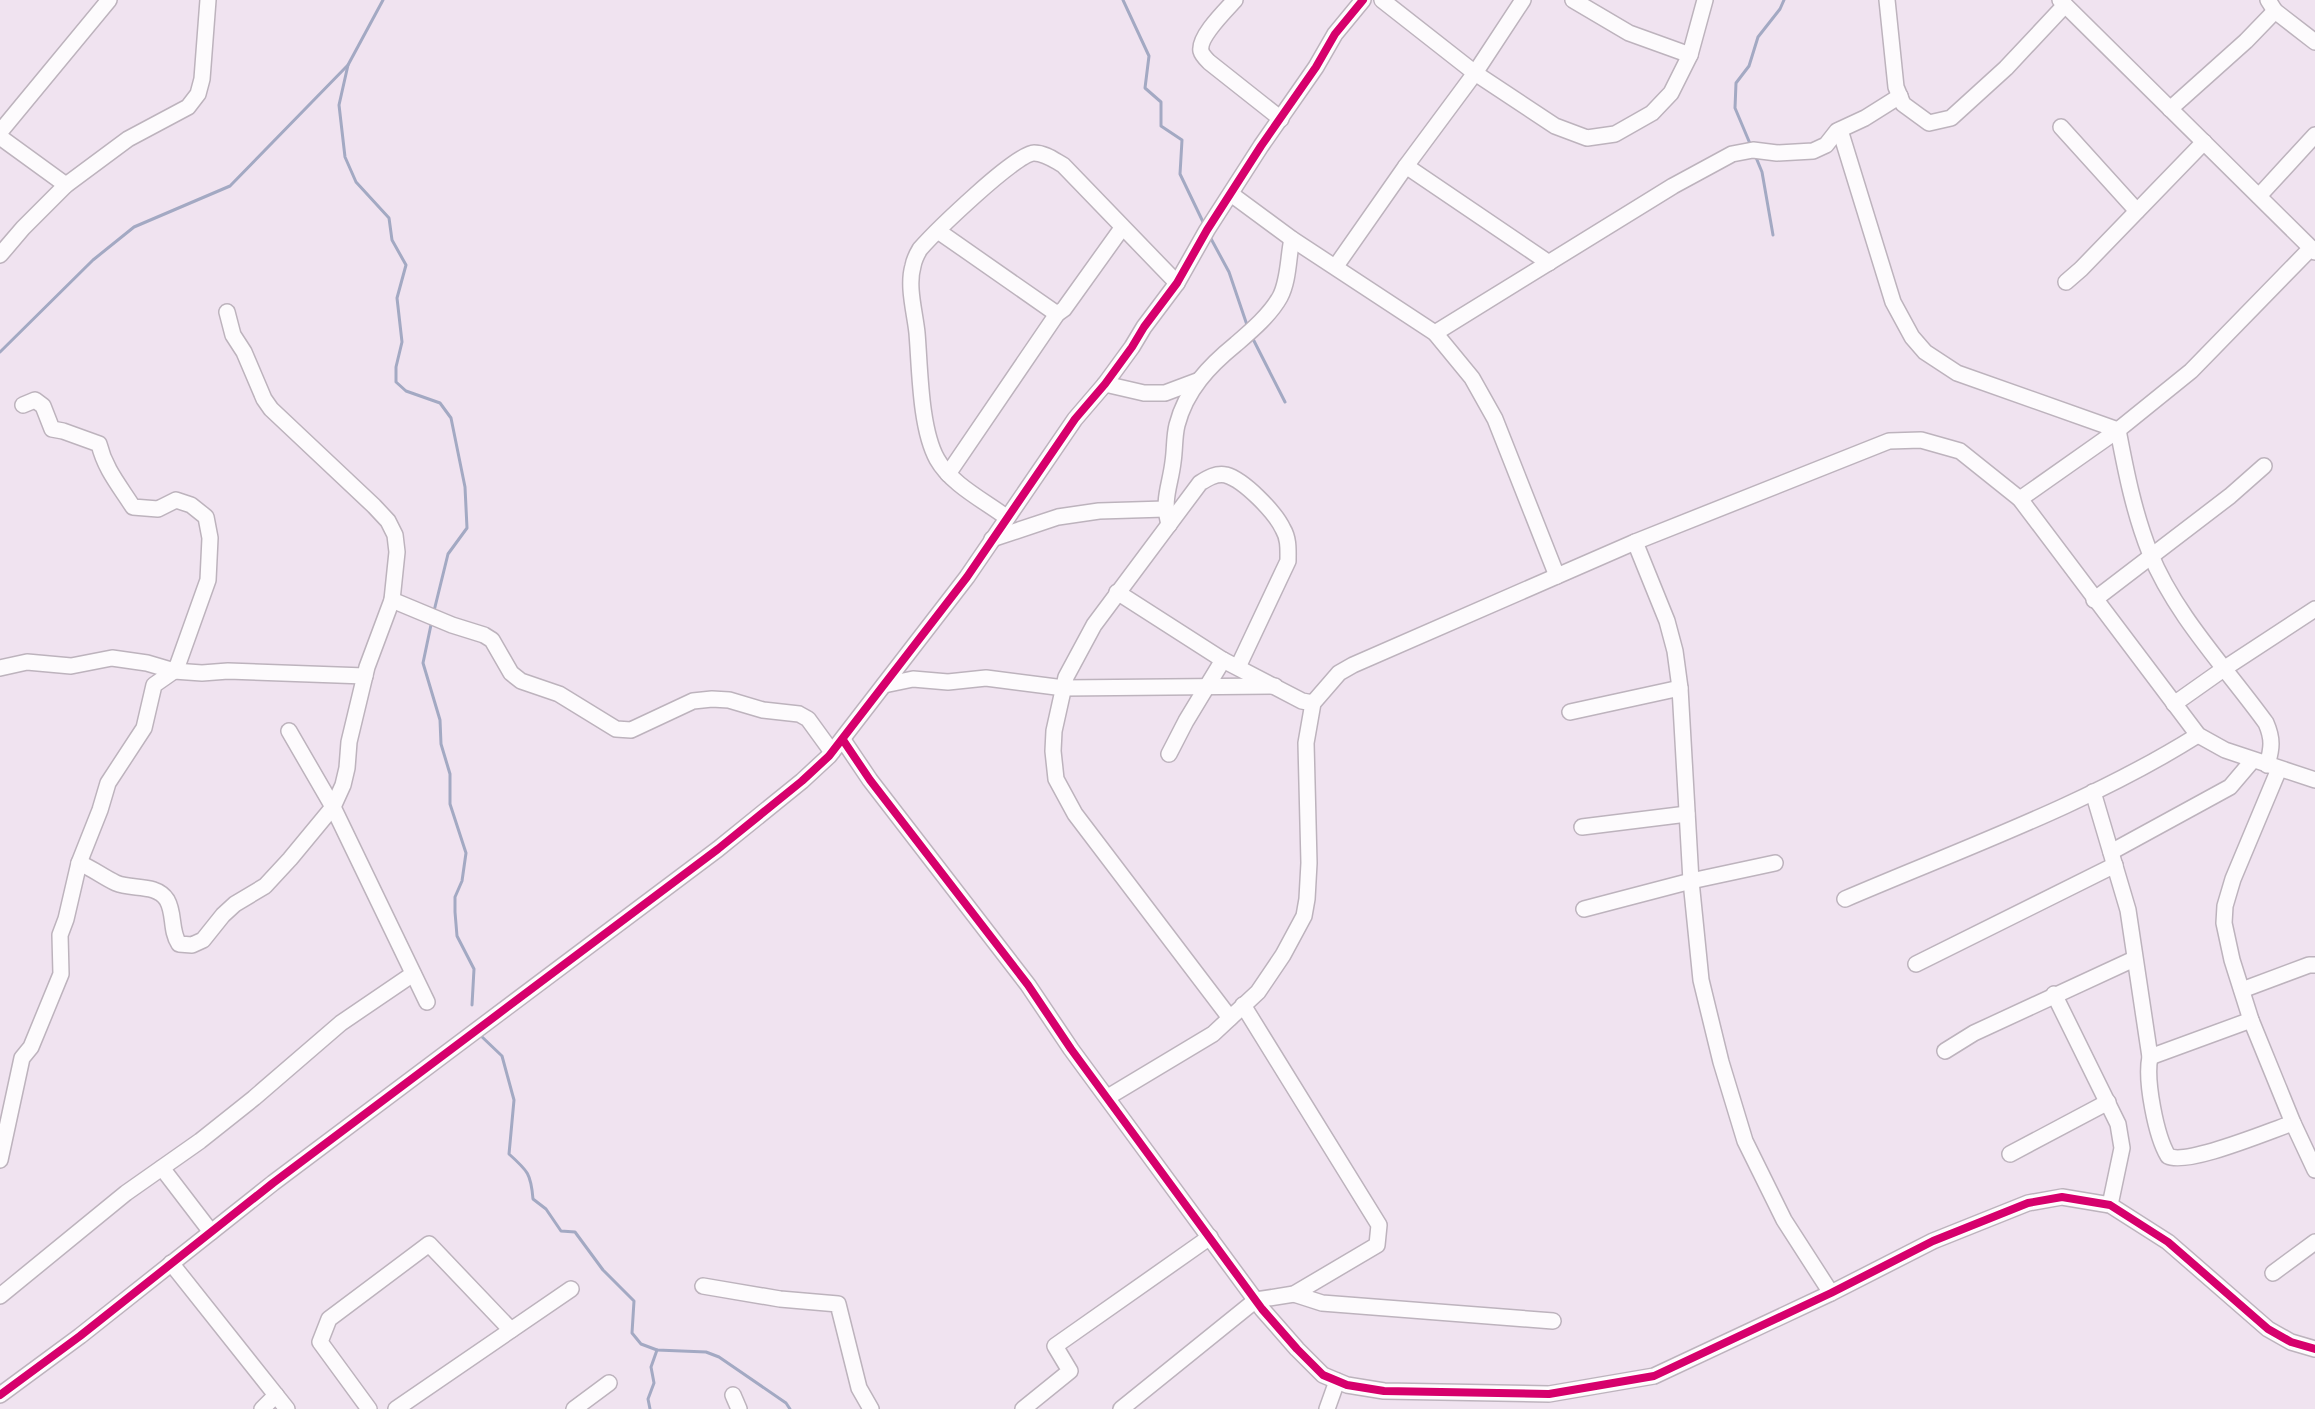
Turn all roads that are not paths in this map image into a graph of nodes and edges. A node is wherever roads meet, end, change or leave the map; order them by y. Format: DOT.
graph roads {
  1 [pos="109,0"];
  2 [pos="1235,0"];
  3 [pos="1363,0"];
  4 [pos="1382,0"];
  5 [pos="1523,0"];
  6 [pos="1573,0"];
  7 [pos="1705,0"];
  8 [pos="1887,0"];
  9 [pos="203,1"];
  10 [pos="2062,3"];
  11 [pos="2271,5"];
  12 [pos="2315,42"];
  13 [pos="1690,55"];
  14 [pos="1475,73"];
  15 [pos="1900,96"];
  16 [pos="2170,109"];
  17 [pos="1281,119"];
  18 [pos="2061,127"];
  19 [pos="1840,130"];
  20 [pos="0,132"];
  21 [pos="2315,135"];
  22 [pos="0,137"];
  23 [pos="2204,142"];
  24 [pos="1406,166"];
  25 [pos="66,184"];
  26 [pos="1231,194"];
  27 [pos="2259,196"];
  28 [pos="2137,211"];
  29 [pos="1122,228"];
  30 [pos="938,231"];
  31 [pos="1292,239"];
  32 [pos="2313,250"];
  33 [pos="0,255"];
  34 [pos="1548,262"];
  35 [pos="1336,266"];
  36 [pos="2066,282"];
  37 [pos="1177,283"];
  38 [pos="227,312"];
  39 [pos="1057,314"];
  40 [pos="1435,333"];
  41 [pos="1197,381"];
  42 [pos="1105,384"];
  43 [pos="23,405"];
  44 [pos="2118,430"];
  45 [pos="2264,466"];
  46 [pos="948,474"];
  47 [pos="2019,499"];
  48 [pos="1165,509"];
  49 [pos="1006,517"];
  50 [pos="1169,525"];
  51 [pos="992,539"];
  52 [pos="1635,542"];
  53 [pos="2151,555"];
  54 [pos="1557,576"];
  55 [pos="1117,592"];
  56 [pos="392,600"];
  57 [pos="2094,600"];
  58 [pos="2315,609"];
  59 [pos="1223,660"];
  60 [pos="1238,667"];
  61 [pos="0,668"];
  62 [pos="2225,668"];
  63 [pos="174,671"];
  64 [pos="365,676"];
  65 [pos="885,685"];
  66 [pos="1275,686"];
  67 [pos="1208,687"];
  68 [pos="1064,688"];
  69 [pos="1680,688"];
  70 [pos="1313,703"];
  71 [pos="2174,704"];
  72 [pos="1570,712"];
  73 [pos="289,731"];
  74 [pos="2198,735"];
  75 [pos="843,740"];
  76 [pos="832,752"];
  77 [pos="1169,753"];
  78 [pos="2266,764"];
  79 [pos="2315,780"];
  80 [pos="2093,792"];
  81 [pos="333,807"];
  82 [pos="1687,814"];
  83 [pos="1582,827"];
  84 [pos="2113,859"];
  85 [pos="1775,862"];
  86 [pos="79,863"];
  87 [pos="1691,881"];
  88 [pos="1845,899"];
  89 [pos="1584,909"];
  90 [pos="2134,959"];
  91 [pos="1916,964"];
  92 [pos="2315,965"];
  93 [pos="413,974"];
  94 [pos="2242,990"];
  95 [pos="2055,994"];
  96 [pos="427,1002"];
  97 [pos="1243,1005"];
  98 [pos="1230,1018"];
  99 [pos="2252,1020"];
  100 [pos="1945,1052"];
  101 [pos="2150,1057"];
  102 [pos="1108,1097"];
  103 [pos="2108,1102"];
  104 [pos="2293,1123"];
  105 [pos="2010,1154"];
  106 [pos="0,1160"];
  107 [pos="162,1168"];
  108 [pos="2315,1170"];
  109 [pos="2110,1205"];
  110 [pos="211,1232"];
  111 [pos="1210,1237"];
  112 [pos="2315,1242"];
  113 [pos="171,1263"];
  114 [pos="2273,1273"];
  115 [pos="703,1286"];
  116 [pos="571,1289"];
  117 [pos="1831,1293"];
  118 [pos="1294,1294"];
  119 [pos="0,1296"];
  120 [pos="1256,1300"];
  121 [pos="1553,1321"];
  122 [pos="511,1330"];
  123 [pos="2315,1349"];
  124 [pos="1337,1381"];
  125 [pos="609,1383"];
  126 [pos="0,1395"];
  127 [pos="276,1395"];
  128 [pos="398,1408"];
  129 [pos="262,1409"];
  130 [pos="288,1409"];
  131 [pos="369,1409"];
  132 [pos="574,1409"];
  133 [pos="871,1409"];
  134 [pos="1023,1409"];
  135 [pos="1121,1409"];
  136 [pos="1327,1409"];
  1 -- 20 [label="street"];
  2 -- 17 [label="street"];
  3 -- 17 [label="street"];
  4 -- 14 [label="street"];
  5 -- 14 [label="street"];
  6 -- 13 [label="street"];
  7 -- 13 [label="street"];
  8 -- 15 [label="street"];
  9 -- 25 [label="street"];
  10 -- 15 [label="street"];
  10 -- 16 [label="street"];
  11 -- 12 [label="street"];
  11 -- 16 [label="street"];
  13 -- 14 [label="street"];
  14 -- 24 [label="street"];
  15 -- 19 [label="street"];
  16 -- 23 [label="street"];
  17 -- 26 [label="street"];
  18 -- 28 [label="street"];
  19 -- 34 [label="street"];
  19 -- 44 [label="street"];
  21 -- 27 [label="street"];
  22 -- 25 [label="street"];
  23 -- 27 [label="street"];
  23 -- 28 [label="street"];
  24 -- 34 [label="street"];
  24 -- 35 [label="street"];
  25 -- 33 [label="street"];
  26 -- 31 [label="street"];
  26 -- 37 [label="street"];
  27 -- 32 [label="street"];
  28 -- 36 [label="street"];
  29 -- 30 [label="street"];
  29 -- 37 [label="street"];
  29 -- 39 [label="street"];
  30 -- 39 [label="street"];
  30 -- 46 [label="street"];
  31 -- 35 [label="street"];
  31 -- 41 [label="street"];
  32 -- 44 [label="street"];
  34 -- 40 [label="street"];
  35 -- 40 [label="street"];
  37 -- 42 [label="street"];
  38 -- 56 [label="street"];
  39 -- 46 [label="street"];
  40 -- 54 [label="street"];
  41 -- 42 [label="street"];
  41 -- 48 [label="street"];
  42 -- 49 [label="street"];
  43 -- 63 [label="street"];
  44 -- 47 [label="street"];
  44 -- 53 [label="street"];
  45 -- 53 [label="street"];
  46 -- 49 [label="street"];
  47 -- 52 [label="street"];
  47 -- 57 [label="street"];
  48 -- 50 [label="street"];
  48 -- 51 [label="street"];
  49 -- 51 [label="street"];
  50 -- 55 [label="street"];
  50 -- 60 [label="street"];
  51 -- 65 [label="street"];
  52 -- 54 [label="street"];
  52 -- 69 [label="street"];
  53 -- 57 [label="street"];
  53 -- 62 [label="street"];
  54 -- 70 [label="street"];
  55 -- 59 [label="street"];
  55 -- 68 [label="street"];
  56 -- 64 [label="street"];
  56 -- 76 [label="street"];
  57 -- 71 [label="street"];
  58 -- 62 [label="street"];
  59 -- 60 [label="street"];
  59 -- 67 [label="street"];
  60 -- 66 [label="street"];
  61 -- 63 [label="street"];
  62 -- 71 [label="street"];
  62 -- 78 [label="street"];
  63 -- 64 [label="street"];
  63 -- 86 [label="street"];
  64 -- 81 [label="street"];
  65 -- 68 [label="street"];
  65 -- 75 [label="street"];
  66 -- 67 [label="street"];
  66 -- 70 [label="street"];
  67 -- 68 [label="street"];
  67 -- 77 [label="street"];
  68 -- 98 [label="street"];
  69 -- 72 [label="street"];
  69 -- 82 [label="street"];
  70 -- 97 [label="street"];
  71 -- 74 [label="street"];
  73 -- 81 [label="street"];
  74 -- 78 [label="street"];
  74 -- 80 [label="street"];
  75 -- 76 [label="street"];
  75 -- 102 [label="street"];
  76 -- 110 [label="street"];
  78 -- 79 [label="street"];
  78 -- 84 [label="street"];
  78 -- 94 [label="street"];
  80 -- 84 [label="street"];
  80 -- 88 [label="street"];
  81 -- 86 [label="street"];
  81 -- 93 [label="street"];
  82 -- 83 [label="street"];
  82 -- 87 [label="street"];
  84 -- 90 [label="street"];
  84 -- 91 [label="street"];
  85 -- 87 [label="street"];
  86 -- 106 [label="street"];
  87 -- 89 [label="street"];
  87 -- 117 [label="street"];
  90 -- 95 [label="street"];
  90 -- 101 [label="street"];
  92 -- 94 [label="street"];
  93 -- 96 [label="street"];
  93 -- 107 [label="street"];
  94 -- 99 [label="street"];
  95 -- 100 [label="street"];
  95 -- 103 [label="street"];
  97 -- 98 [label="street"];
  97 -- 118 [label="street"];
  98 -- 102 [label="street"];
  99 -- 101 [label="street"];
  99 -- 104 [label="street"];
  101 -- 104 [label="street"];
  102 -- 111 [label="street"];
  103 -- 105 [label="street"];
  103 -- 109 [label="street"];
  104 -- 108 [label="street"];
  107 -- 110 [label="street"];
  107 -- 119 [label="street"];
  109 -- 117 [label="street"];
  109 -- 123 [label="street"];
  110 -- 113 [label="street"];
  111 -- 120 [label="street"];
  111 -- 134 [label="street"];
  112 -- 114 [label="street"];
  113 -- 126 [label="street"];
  113 -- 127 [label="street"];
  115 -- 133 [label="street"];
  116 -- 122 [label="street"];
  117 -- 124 [label="street"];
  118 -- 120 [label="street"];
  118 -- 121 [label="street"];
  120 -- 124 [label="street"];
  120 -- 135 [label="street"];
  122 -- 128 [label="street"];
  122 -- 131 [label="street"];
  124 -- 136 [label="street"];
  125 -- 132 [label="street"];
  127 -- 129 [label="street"];
  127 -- 130 [label="street"];
}
